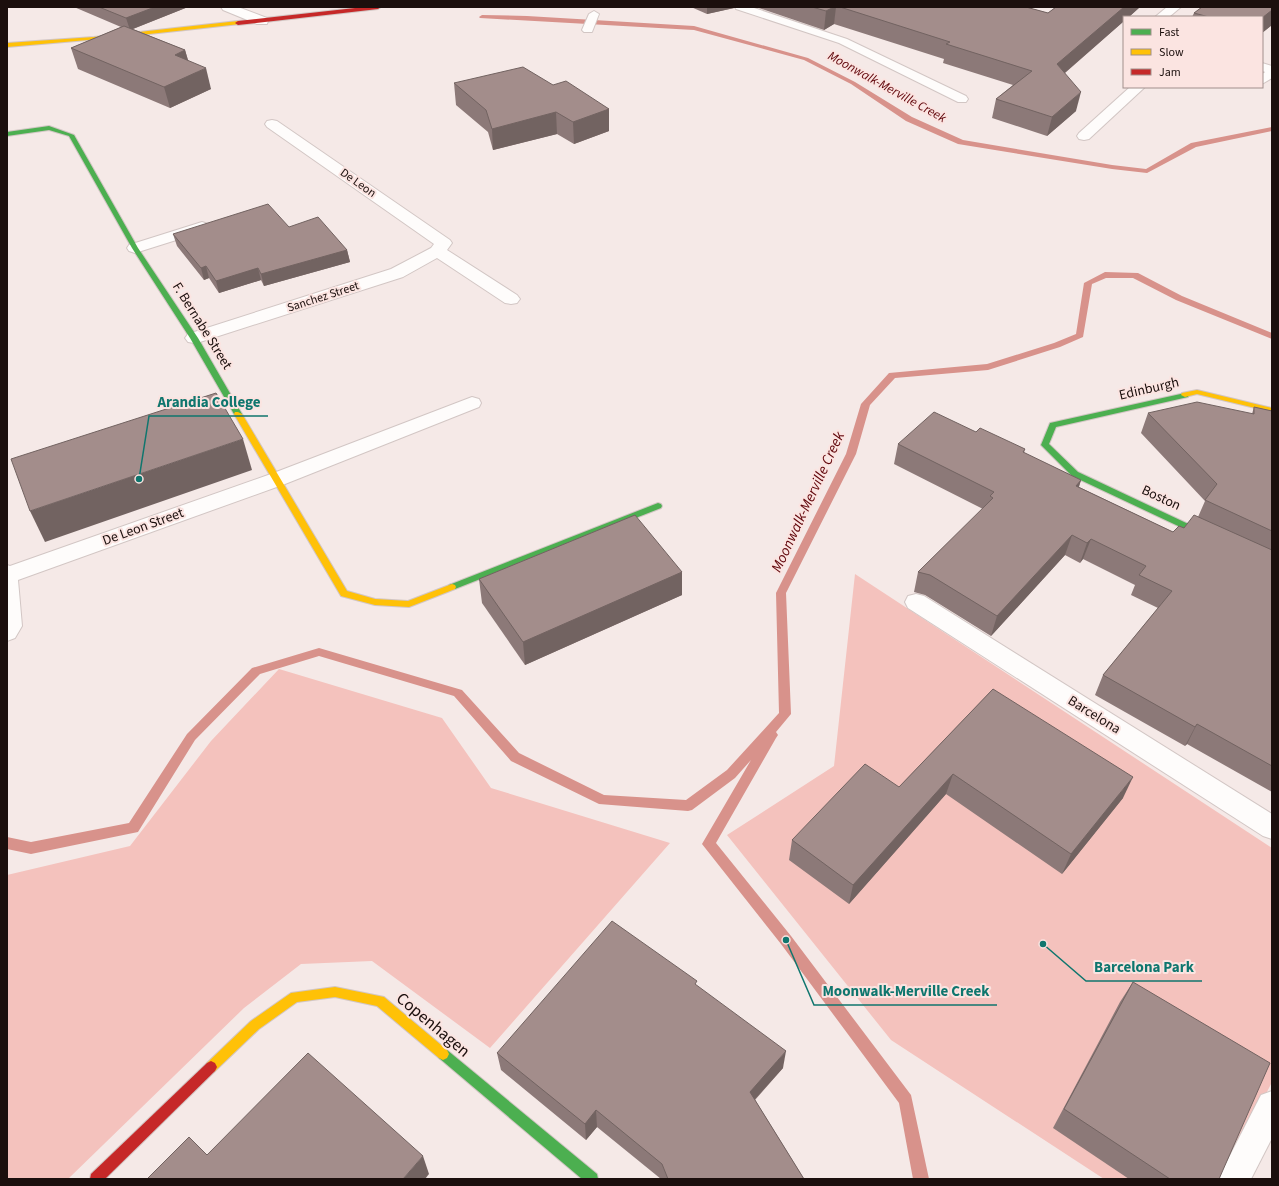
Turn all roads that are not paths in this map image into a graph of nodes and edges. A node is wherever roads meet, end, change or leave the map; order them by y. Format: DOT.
graph roads {
  1 [pos="228,7"];
  2 [pos="378,7"];
  3 [pos="740,7"];
  4 [pos="1175,7"];
  5 [pos="594,14"];
  6 [pos="1162,16"];
  7 [pos="262,21"];
  8 [pos="588,30"];
  9 [pos="7,45"];
  10 [pos="1272,71"];
  11 [pos="1263,79"];
  12 [pos="1137,88"];
  13 [pos="962,99"];
  14 [pos="272,124"];
  15 [pos="7,134"];
  16 [pos="1084,136"];
  17 [pos="217,222"];
  18 [pos="441,247"];
  19 [pos="135,248"];
  20 [pos="511,299"];
  21 [pos="194,338"];
  22 [pos="472,402"];
  23 [pos="1272,410"];
  24 [pos="1045,445"];
  25 [pos="278,479"];
  26 [pos="658,506"];
  27 [pos="1223,543"];
  28 [pos="7,574"];
  29 [pos="916,602"];
  30 [pos="7,632"];
  31 [pos="1272,828"];
  32 [pos="1272,1106"];
  33 [pos="96,1179"];
  34 [pos="592,1179"];
  35 [pos="1234,1179"];
  1 -- 7 [label="street"];
  2 -- 7 [label="street"];
  3 -- 13 [label="lane"];
  4 -- 6 [label="street"];
  5 -- 8 [label="lane"];
  7 -- 9 [label="street"];
  10 -- 11 [label="lane"];
  12 -- 16 [label="street"];
  14 -- 18 [label="street, De Leon"];
  15 -- 19 [label="street, F. Bernabe Street"];
  17 -- 19 [label="street"];
  18 -- 20 [label="street, De Leon"];
  18 -- 21 [label="street, Sanchez Street"];
  19 -- 21 [label="street, F. Bernabe Street"];
  21 -- 25 [label="street, F. Bernabe Street"];
  22 -- 25 [label="street, De Leon Street"];
  23 -- 24 [label="street, Edinburgh"];
  24 -- 27 [label="street, Boston"];
  25 -- 26 [label="street, F. Bernabe Street"];
  25 -- 28 [label="street, De Leon Street"];
  28 -- 30 [label="street"];
  29 -- 31 [label="street, Barcelona"];
  32 -- 35 [label="street"];
  33 -- 34 [label="street, Copenhagen"];
}
